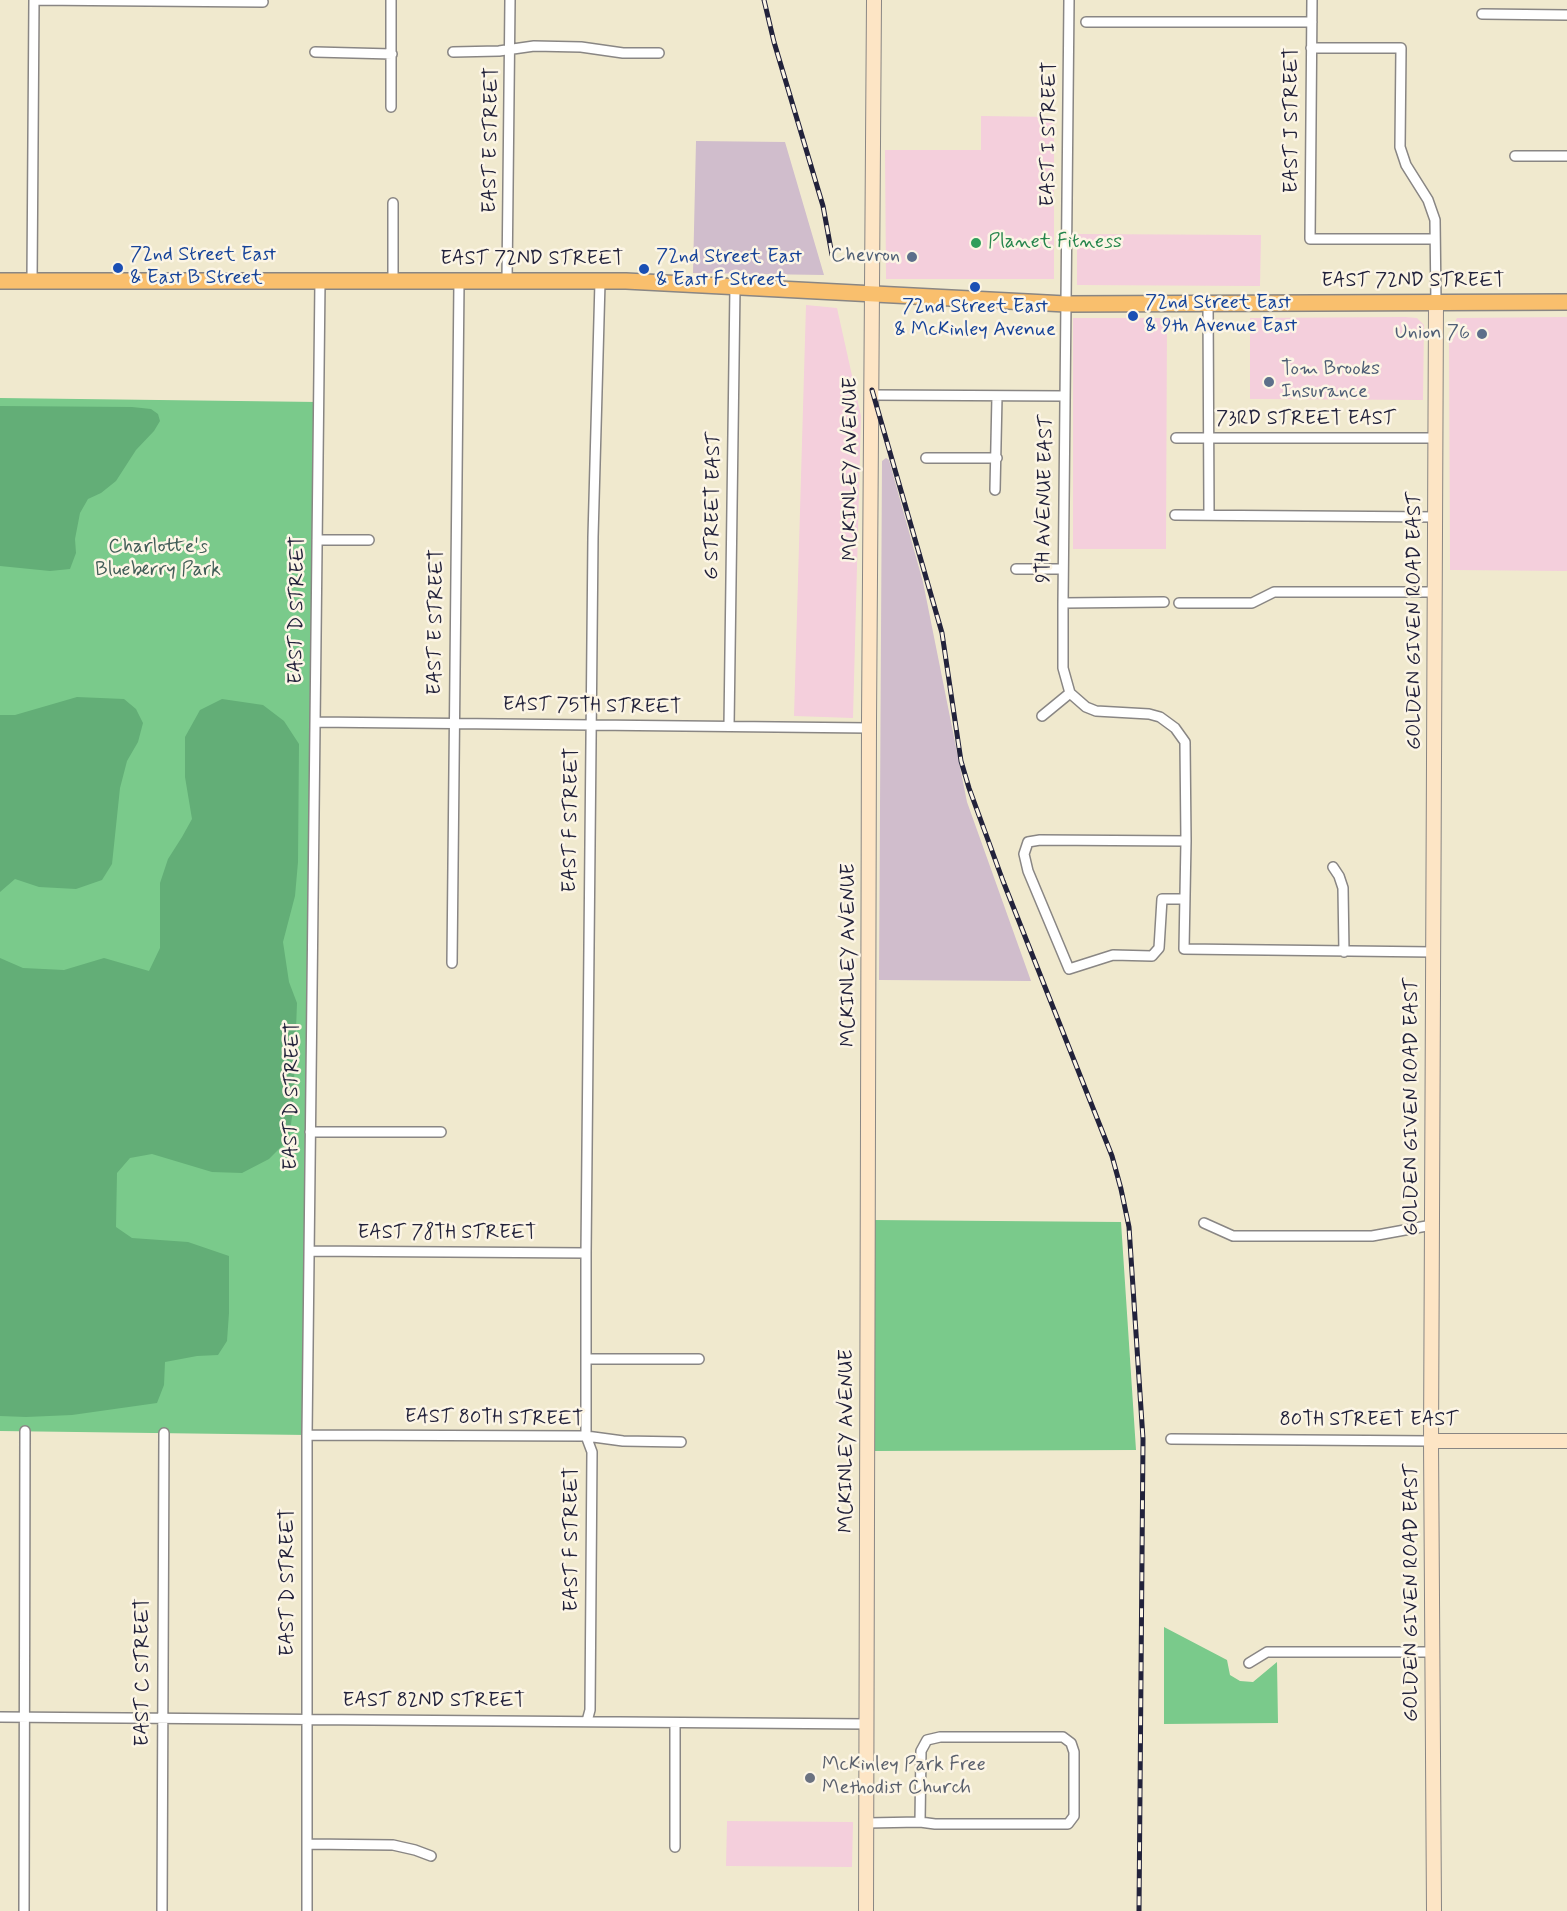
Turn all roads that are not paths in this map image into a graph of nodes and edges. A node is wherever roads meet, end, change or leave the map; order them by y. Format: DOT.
graph roads {
  1 [pos="34,0"];
  2 [pos="392,0"];
  3 [pos="510,0"];
  4 [pos="874,0"];
  5 [pos="1069,0"];
  6 [pos="1312,0"];
  7 [pos="262,2"];
  8 [pos="1482,14"];
  9 [pos="1567,15"];
  10 [pos="1086,22"];
  11 [pos="1312,22"];
  12 [pos="510,48"];
  13 [pos="1311,48"];
  14 [pos="315,52"];
  15 [pos="453,52"];
  16 [pos="659,53"];
  17 [pos="392,54"];
  18 [pos="391,107"];
  19 [pos="1515,156"];
  20 [pos="1567,156"];
  21 [pos="393,203"];
  22 [pos="1435,239"];
  23 [pos="32,281"];
  24 [pos="320,281"];
  25 [pos="393,281"];
  26 [pos="507,281"];
  27 [pos="0,282"];
  28 [pos="459,282"];
  29 [pos="600,282"];
  30 [pos="735,286"];
  31 [pos="871,295"];
  32 [pos="1567,302"];
  33 [pos="1208,303"];
  34 [pos="1436,303"];
  35 [pos="1066,304"];
  36 [pos="872,395"];
  37 [pos="997,396"];
  38 [pos="1065,396"];
  39 [pos="1176,438"];
  40 [pos="1209,438"];
  41 [pos="1436,438"];
  42 [pos="926,458"];
  43 [pos="997,458"];
  44 [pos="996,490"];
  45 [pos="1175,514"];
  46 [pos="1209,515"];
  47 [pos="1436,517"];
  48 [pos="317,540"];
  49 [pos="369,540"];
  50 [pos="1016,569"];
  51 [pos="1063,569"];
  52 [pos="1436,592"];
  53 [pos="1164,602"];
  54 [pos="1063,603"];
  55 [pos="1179,603"];
  56 [pos="1070,693"];
  57 [pos="1042,716"];
  58 [pos="315,722"];
  59 [pos="454,723"];
  60 [pos="591,724"];
  61 [pos="729,726"];
  62 [pos="869,728"];
  63 [pos="1186,841"];
  64 [pos="1333,867"];
  65 [pos="1185,899"];
  66 [pos="1344,952"];
  67 [pos="1433,952"];
  68 [pos="452,963"];
  69 [pos="310,1132"];
  70 [pos="441,1132"];
  71 [pos="1203,1223"];
  72 [pos="1432,1225"];
  73 [pos="309,1251"];
  74 [pos="586,1253"];
  75 [pos="586,1359"];
  76 [pos="699,1359"];
  77 [pos="25,1431"];
  78 [pos="164,1433"];
  79 [pos="307,1435"];
  80 [pos="586,1436"];
  81 [pos="1171,1438"];
  82 [pos="1431,1441"];
  83 [pos="1567,1441"];
  84 [pos="681,1442"];
  85 [pos="1432,1652"];
  86 [pos="1248,1663"];
  87 [pos="0,1717"];
  88 [pos="26,1717"];
  89 [pos="162,1719"];
  90 [pos="308,1719"];
  91 [pos="587,1721"];
  92 [pos="675,1723"];
  93 [pos="868,1724"];
  94 [pos="920,1822"];
  95 [pos="867,1823"];
  96 [pos="308,1844"];
  97 [pos="675,1847"];
  98 [pos="431,1856"];
  99 [pos="24,1911"];
  100 [pos="162,1911"];
  101 [pos="307,1911"];
  102 [pos="866,1911"];
  103 [pos="1434,1911"];
  1 -- 7 [label="street"];
  1 -- 23 [label="street"];
  2 -- 17 [label="street"];
  3 -- 12 [label="street, EAST E STREET"];
  4 -- 31 [label="street, MCKINLEY AVENUE"];
  5 -- 35 [label="street, EAST I STREET"];
  6 -- 11 [label="street, EAST J STREET"];
  8 -- 9 [label="street"];
  10 -- 11 [label="street"];
  11 -- 13 [label="street, EAST J STREET"];
  12 -- 15 [label="street"];
  12 -- 16 [label="street"];
  12 -- 26 [label="street, EAST E STREET"];
  13 -- 22 [label="street"];
  13 -- 22 [label="street, EAST J STREET"];
  14 -- 17 [label="street"];
  17 -- 18 [label="street"];
  19 -- 20 [label="street"];
  21 -- 25 [label="street"];
  22 -- 34 [label="street"];
  23 -- 24 [label="main road, EAST 72ND STREET"];
  23 -- 27 [label="main road, EAST 72ND STREET"];
  24 -- 25 [label="main road, EAST 72ND STREET"];
  24 -- 48 [label="street, EAST D STREET"];
  25 -- 28 [label="main road, EAST 72ND STREET"];
  26 -- 28 [label="main road, EAST 72ND STREET"];
  26 -- 29 [label="main road, EAST 72ND STREET"];
  28 -- 59 [label="street, EAST E STREET"];
  29 -- 30 [label="main road, EAST 72ND STREET"];
  29 -- 60 [label="street, EAST F STREET"];
  30 -- 31 [label="main road, EAST 72ND STREET"];
  30 -- 61 [label="street, G STREET EAST"];
  31 -- 35 [label="main road, EAST 72ND STREET"];
  31 -- 36 [label="street, MCKINLEY AVENUE"];
  32 -- 34 [label="main road, EAST 72ND STREET"];
  33 -- 34 [label="main road, EAST 72ND STREET"];
  33 -- 35 [label="main road, EAST 72ND STREET"];
  33 -- 40 [label="street"];
  34 -- 41 [label="street, GOLDEN GIVEN ROAD EAST"];
  35 -- 38 [label="street, 9TH AVENUE EAST"];
  36 -- 37 [label="street"];
  36 -- 62 [label="street, MCKINLEY AVENUE"];
  37 -- 38 [label="street"];
  37 -- 43 [label="street"];
  38 -- 51 [label="street, 9TH AVENUE EAST"];
  39 -- 40 [label="street, 73RD STREET EAST"];
  40 -- 41 [label="street, 73RD STREET EAST"];
  40 -- 46 [label="street"];
  41 -- 47 [label="street, GOLDEN GIVEN ROAD EAST"];
  42 -- 43 [label="street"];
  43 -- 44 [label="street"];
  45 -- 46 [label="street"];
  46 -- 47 [label="street"];
  47 -- 52 [label="street, GOLDEN GIVEN ROAD EAST"];
  48 -- 49 [label="street"];
  48 -- 58 [label="street, EAST D STREET"];
  50 -- 51 [label="street"];
  51 -- 54 [label="street, 9TH AVENUE EAST"];
  52 -- 55 [label="street"];
  52 -- 67 [label="street, GOLDEN GIVEN ROAD EAST"];
  53 -- 54 [label="street"];
  54 -- 56 [label="street, 9TH AVENUE EAST"];
  56 -- 57 [label="street"];
  56 -- 63 [label="street"];
  58 -- 59 [label="street, EAST 75TH STREET"];
  58 -- 69 [label="street, EAST D STREET"];
  59 -- 60 [label="street, EAST 75TH STREET"];
  59 -- 68 [label="street, EAST E STREET"];
  60 -- 61 [label="street, EAST 75TH STREET"];
  60 -- 74 [label="street, EAST F STREET"];
  61 -- 62 [label="street, EAST 75TH STREET"];
  62 -- 93 [label="street, MCKINLEY AVENUE"];
  63 -- 65 [label="street"];
  63 -- 65 [label="street"];
  64 -- 66 [label="street"];
  65 -- 66 [label="street"];
  66 -- 67 [label="street"];
  67 -- 72 [label="street, GOLDEN GIVEN ROAD EAST"];
  69 -- 70 [label="street"];
  69 -- 73 [label="street, EAST D STREET"];
  71 -- 72 [label="street"];
  72 -- 82 [label="street, GOLDEN GIVEN ROAD EAST"];
  73 -- 74 [label="street, EAST 78TH STREET"];
  73 -- 79 [label="street, EAST D STREET"];
  74 -- 75 [label="street, EAST F STREET"];
  75 -- 76 [label="street"];
  75 -- 80 [label="street, EAST F STREET"];
  77 -- 88 [label="street"];
  78 -- 89 [label="street, EAST C STREET"];
  79 -- 80 [label="street, EAST 80TH STREET"];
  79 -- 90 [label="street, EAST D STREET"];
  80 -- 84 [label="street, EAST 80TH STREET"];
  80 -- 91 [label="street, EAST F STREET"];
  81 -- 82 [label="street, 80TH STREET EAST"];
  82 -- 83 [label="street, 80TH STREET EAST"];
  82 -- 85 [label="street, GOLDEN GIVEN ROAD EAST"];
  85 -- 86 [label="street"];
  85 -- 103 [label="street, GOLDEN GIVEN ROAD EAST"];
  87 -- 88 [label="street, EAST 82ND STREET"];
  88 -- 89 [label="street, EAST 82ND STREET"];
  88 -- 99 [label="street"];
  89 -- 90 [label="street, EAST 82ND STREET"];
  89 -- 100 [label="street, EAST C STREET"];
  90 -- 91 [label="street, EAST 82ND STREET"];
  90 -- 96 [label="street, EAST D STREET"];
  91 -- 92 [label="street, EAST 82ND STREET"];
  92 -- 93 [label="street, EAST 82ND STREET"];
  92 -- 97 [label="street"];
  93 -- 95 [label="street, MCKINLEY AVENUE"];
  94 -- 94 [label="street"];
  94 -- 95 [label="street"];
  95 -- 102 [label="street, MCKINLEY AVENUE"];
  96 -- 98 [label="street"];
  96 -- 101 [label="street, EAST D STREET"];
}
